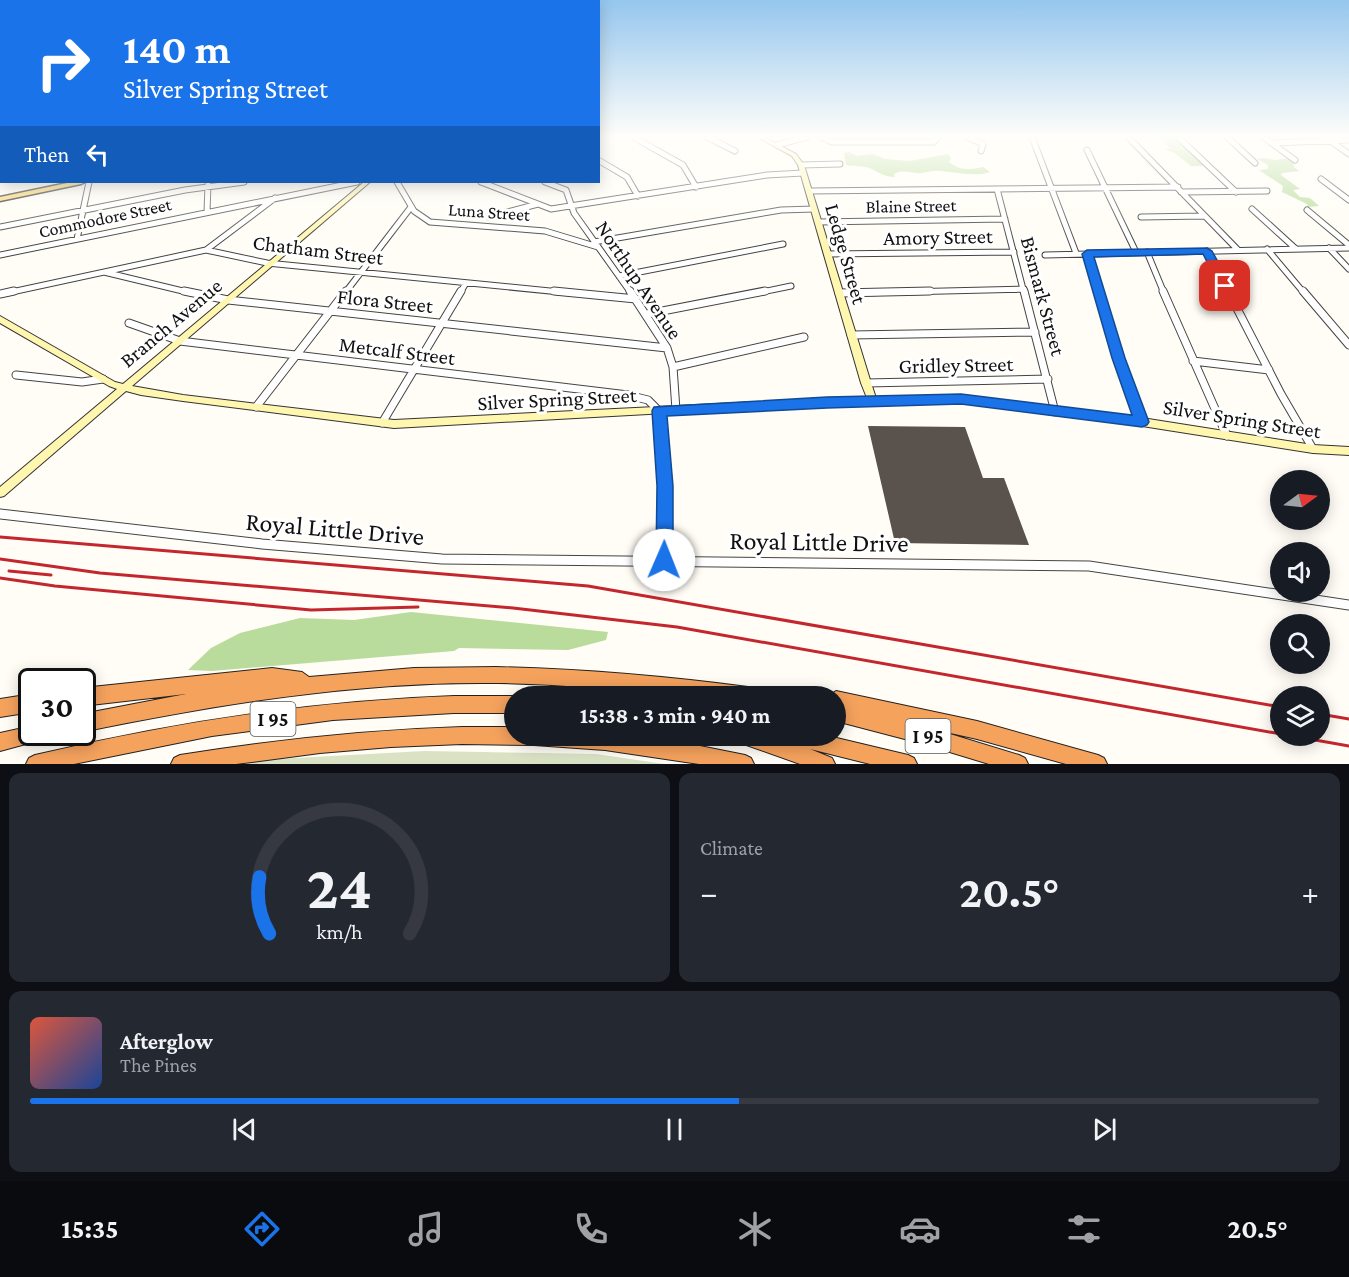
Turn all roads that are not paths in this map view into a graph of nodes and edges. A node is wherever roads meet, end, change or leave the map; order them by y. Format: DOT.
graph roads {
  1 [pos="619,173"];
  2 [pos="688,173"];
  3 [pos="803,173"];
  4 [pos="1047,173"];
  5 [pos="1099,173"];
  6 [pos="1163,173"];
  7 [pos="1216,173"];
  8 [pos="1321,179"];
  9 [pos="76,183"];
  10 [pos="89,183"];
  11 [pos="226,183"];
  12 [pos="352,183"];
  13 [pos="366,183"];
  14 [pos="398,183"];
  15 [pos="484,183"];
  16 [pos="558,183"];
  17 [pos="208,184"];
  18 [pos="696,187"];
  19 [pos="1053,188"];
  20 [pos="1106,188"];
  21 [pos="998,189"];
  22 [pos="1180,190"];
  23 [pos="809,191"];
  24 [pos="1268,191"];
  25 [pos="1236,192"];
  26 [pos="638,196"];
  27 [pos="275,198"];
  28 [pos="0,199"];
  29 [pos="1349,200"];
  30 [pos="538,204"];
  31 [pos="572,206"];
  32 [pos="411,207"];
  33 [pos="814,209"];
  34 [pos="1252,209"];
  35 [pos="84,210"];
  36 [pos="1307,210"];
  37 [pos="207,212"];
  38 [pos="1204,216"];
  39 [pos="489,217"];
  40 [pos="1141,217"];
  41 [pos="1005,219"];
  42 [pos="818,222"];
  43 [pos="0,227"];
  44 [pos="77,239"];
  45 [pos="783,244"];
  46 [pos="596,245"];
  47 [pos="1349,247"];
  48 [pos="1295,248"];
  49 [pos="1329,248"];
  50 [pos="1267,249"];
  51 [pos="206,250"];
  52 [pos="1238,250"];
  53 [pos="1207,251"];
  54 [pos="1014,252"];
  55 [pos="1136,252"];
  56 [pos="1147,252"];
  57 [pos="1076,253"];
  58 [pos="1087,254"];
  59 [pos="0,255"];
  60 [pos="827,255"];
  61 [pos="1045,255"];
  62 [pos="272,263"];
  63 [pos="1349,269"];
  64 [pos="101,271"];
  65 [pos="360,272"];
  66 [pos="619,276"];
  67 [pos="466,284"];
  68 [pos="791,286"];
  69 [pos="1024,289"];
  70 [pos="839,293"];
  71 [pos="0,294"];
  72 [pos="636,299"];
  73 [pos="228,300"];
  74 [pos="329,311"];
  75 [pos="647,314"];
  76 [pos="1,322"];
  77 [pos="129,323"];
  78 [pos="443,324"];
  79 [pos="1035,332"];
  80 [pos="851,335"];
  81 [pos="804,337"];
  82 [pos="180,341"];
  83 [pos="1349,345"];
  84 [pos="667,348"];
  85 [pos="296,356"];
  86 [pos="1192,361"];
  87 [pos="673,367"];
  88 [pos="414,369"];
  89 [pos="1269,370"];
  90 [pos="16,375"];
  91 [pos="103,379"];
  92 [pos="1048,379"];
  93 [pos="866,383"];
  94 [pos="124,388"];
  95 [pos="873,401"];
  96 [pos="256,407"];
  97 [pos="676,410"];
  98 [pos="659,411"];
  99 [pos="1055,412"];
  100 [pos="1142,422"];
  101 [pos="382,423"];
  102 [pos="1227,436"];
  103 [pos="1313,449"];
  104 [pos="1349,451"];
  105 [pos="0,493"];
  106 [pos="0,514"];
  107 [pos="664,560"];
  108 [pos="1349,605"];
  109 [pos="318,683"];
  110 [pos="683,686"];
  111 [pos="96,695"];
  112 [pos="846,702"];
  113 [pos="18,705"];
  114 [pos="504,705"];
  115 [pos="0,708"];
  116 [pos="846,716"];
  117 [pos="96,720"];
  118 [pos="18,738"];
  119 [pos="0,742"];
  120 [pos="773,746"];
  121 [pos="833,746"];
  122 [pos="35,764"];
  123 [pos="180,764"];
  124 [pos="745,764"];
  125 [pos="826,764"];
  126 [pos="908,764"];
  127 [pos="1019,764"];
  128 [pos="1098,764"];
  1 -- 26 [label="street"];
  2 -- 18 [label="street"];
  3 -- 18 [label="street"];
  3 -- 23 [label="main road, Ledge Street"];
  4 -- 19 [label="street"];
  5 -- 20 [label="street"];
  6 -- 22 [label="street"];
  7 -- 25 [label="street"];
  8 -- 29 [label="street"];
  9 -- 28 [label="main road"];
  10 -- 35 [label="street"];
  11 -- 17 [label="street"];
  12 -- 27 [label="street, Commodore Street"];
  13 -- 62 [label="main road, Branch Avenue"];
  14 -- 32 [label="street, Luna Street"];
  15 -- 30 [label="street"];
  16 -- 31 [label="street, Northup Avenue"];
  17 -- 35 [label="street"];
  17 -- 37 [label="street"];
  18 -- 26 [label="street"];
  19 -- 20 [label="street"];
  19 -- 21 [label="street"];
  19 -- 57 [label="street"];
  20 -- 22 [label="street"];
  20 -- 55 [label="street"];
  21 -- 23 [label="street"];
  21 -- 41 [label="street, Bismark Street"];
  22 -- 25 [label="street"];
  22 -- 38 [label="street"];
  23 -- 33 [label="main road, Ledge Street"];
  24 -- 25 [label="street"];
  26 -- 31 [label="street"];
  27 -- 37 [label="street, Commodore Street"];
  27 -- 51 [label="street"];
  30 -- 31 [label="street"];
  30 -- 39 [label="street"];
  31 -- 46 [label="street, Northup Avenue"];
  32 -- 46 [label="street, Luna Street"];
  32 -- 65 [label="street"];
  33 -- 42 [label="main road, Ledge Street"];
  33 -- 46 [label="street"];
  34 -- 48 [label="street"];
  35 -- 43 [label="street"];
  35 -- 44 [label="street"];
  36 -- 47 [label="street"];
  37 -- 44 [label="street, Commodore Street"];
  38 -- 40 [label="street"];
  38 -- 52 [label="street"];
  41 -- 42 [label="street, Blaine Street"];
  41 -- 54 [label="street, Bismark Street"];
  42 -- 60 [label="main road, Ledge Street"];
  44 -- 59 [label="street, Commodore Street"];
  45 -- 66 [label="street"];
  46 -- 66 [label="street, Northup Avenue"];
  47 -- 49 [label="street"];
  48 -- 49 [label="street"];
  48 -- 50 [label="street"];
  49 -- 63 [label="street"];
  50 -- 52 [label="street"];
  50 -- 83 [label="street"];
  51 -- 62 [label="street, Chatham Street"];
  51 -- 64 [label="street, Chatham Street"];
  52 -- 53 [label="street"];
  53 -- 56 [label="street"];
  53 -- 89 [label="street"];
  54 -- 60 [label="street, Amory Street"];
  54 -- 69 [label="street, Bismark Street"];
  55 -- 56 [label="street"];
  55 -- 58 [label="street"];
  56 -- 86 [label="street"];
  57 -- 58 [label="street"];
  57 -- 61 [label="street"];
  58 -- 100 [label="street"];
  60 -- 70 [label="main road, Ledge Street"];
  62 -- 65 [label="street, Chatham Street"];
  62 -- 73 [label="main road, Branch Avenue"];
  64 -- 71 [label="street, Chatham Street"];
  64 -- 73 [label="street, Flora Street"];
  65 -- 67 [label="street, Chatham Street"];
  65 -- 74 [label="street"];
  66 -- 72 [label="street, Northup Avenue"];
  67 -- 72 [label="street, Chatham Street"];
  67 -- 78 [label="street"];
  68 -- 75 [label="street"];
  69 -- 70 [label="street"];
  69 -- 79 [label="street, Bismark Street"];
  70 -- 80 [label="main road, Ledge Street"];
  72 -- 75 [label="street, Northup Avenue"];
  73 -- 74 [label="street, Flora Street"];
  73 -- 82 [label="main road, Branch Avenue"];
  74 -- 78 [label="street, Flora Street"];
  74 -- 85 [label="street"];
  75 -- 84 [label="street, Northup Avenue"];
  76 -- 91 [label="main road, Silver Spring Street"];
  77 -- 82 [label="street, Metcalf Street"];
  78 -- 84 [label="street, Flora Street"];
  78 -- 88 [label="street"];
  79 -- 80 [label="street"];
  79 -- 92 [label="street, Bismark Street"];
  80 -- 93 [label="main road, Ledge Street"];
  81 -- 87 [label="street"];
  82 -- 85 [label="street, Metcalf Street"];
  82 -- 94 [label="main road, Branch Avenue"];
  84 -- 87 [label="street, Northup Avenue"];
  85 -- 88 [label="street, Metcalf Street"];
  85 -- 96 [label="street"];
  86 -- 89 [label="street"];
  86 -- 102 [label="street"];
  87 -- 97 [label="street, Northup Avenue"];
  88 -- 98 [label="street, Metcalf Street"];
  88 -- 101 [label="street"];
  89 -- 103 [label="street"];
  90 -- 91 [label="street"];
  91 -- 94 [label="main road, Silver Spring Street"];
  92 -- 93 [label="street, Gridley Street"];
  92 -- 99 [label="street, Bismark Street"];
  93 -- 95 [label="main road, Ledge Street"];
  94 -- 96 [label="main road, Silver Spring Street"];
  94 -- 105 [label="main road, Branch Avenue"];
  95 -- 97 [label="main road, Silver Spring Street"];
  95 -- 99 [label="main road, Silver Spring Street"];
  96 -- 101 [label="main road, Silver Spring Street"];
  97 -- 98 [label="main road, Silver Spring Street"];
  98 -- 101 [label="main road, Silver Spring Street"];
  98 -- 107 [label="street"];
  99 -- 100 [label="main road, Silver Spring Street"];
  100 -- 102 [label="main road, Silver Spring Street"];
  102 -- 103 [label="main road, Silver Spring Street"];
  103 -- 104 [label="main road, Silver Spring Street"];
  106 -- 107 [label="street, Royal Little Drive"];
  107 -- 108 [label="street, Royal Little Drive"];
  109 -- 110 [label="highway, I 95"];
  109 -- 111 [label="highway"];
  109 -- 117 [label="highway, I 95"];
  112 -- 128 [label="highway"];
  113 -- 115 [label="highway"];
  114 -- 122 [label="highway, I 95"];
  116 -- 127 [label="highway, I 95"];
  118 -- 119 [label="highway"];
  120 -- 125 [label="highway"];
  121 -- 126 [label="highway, I 95"];
  123 -- 124 [label="highway"];
}
